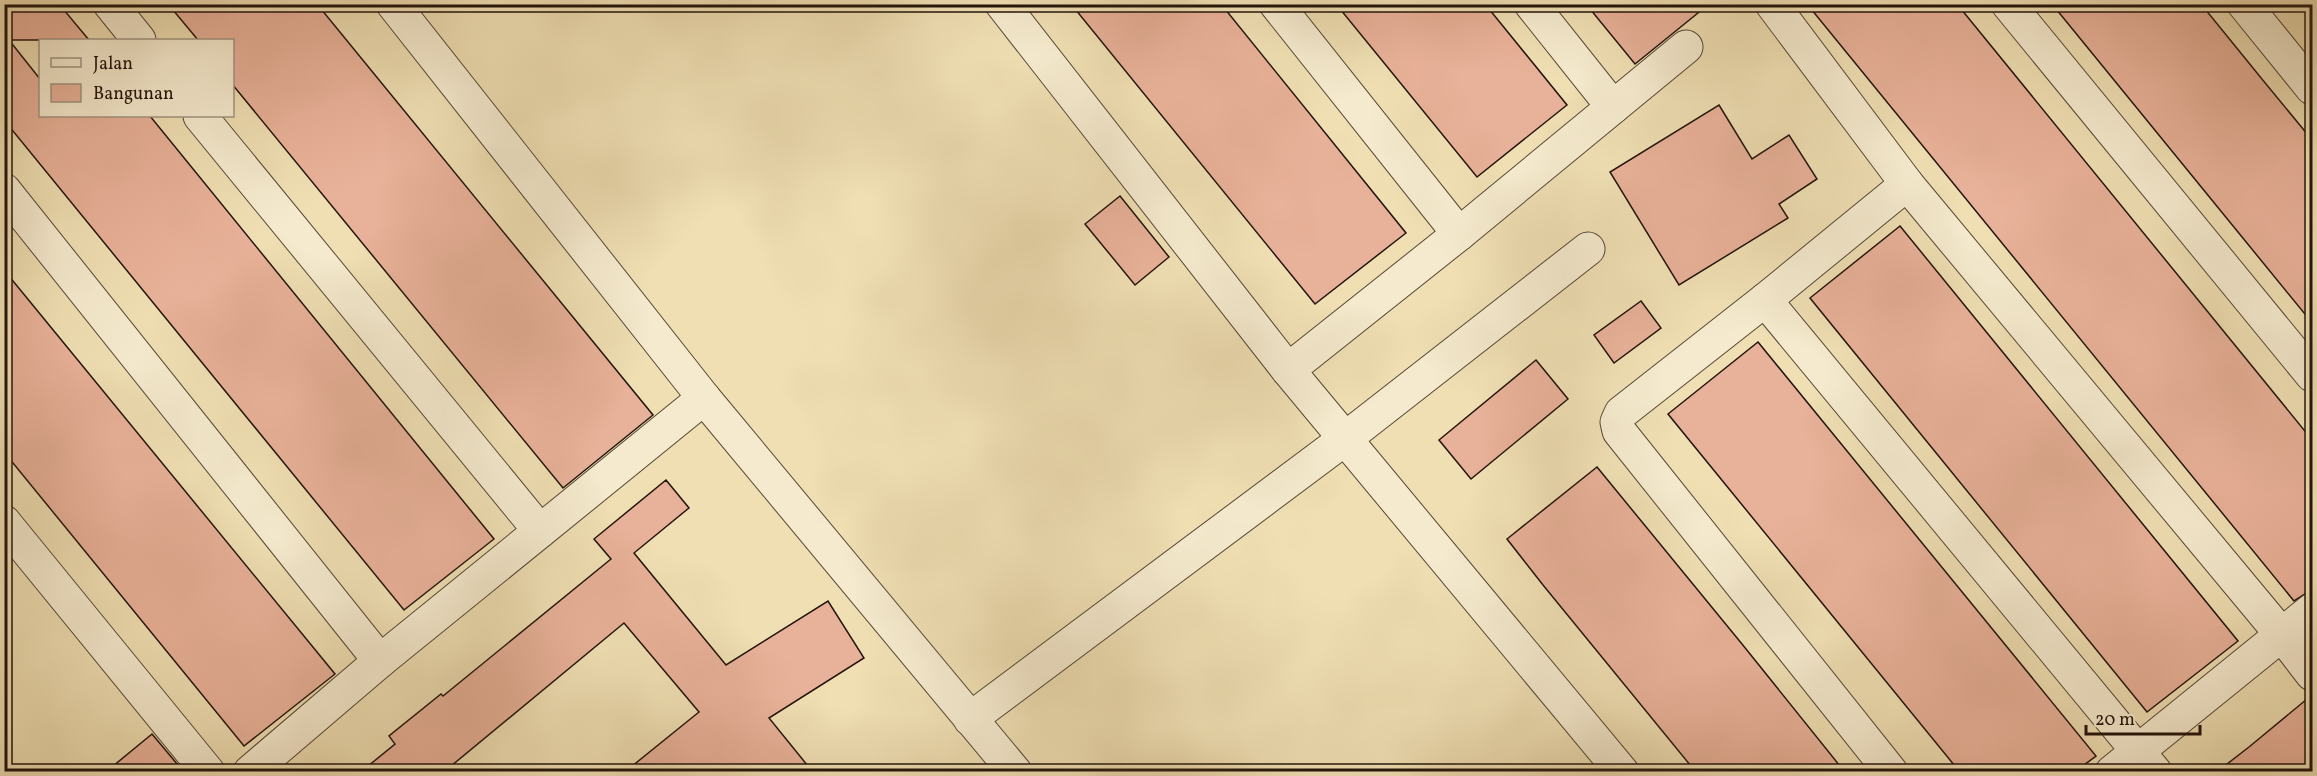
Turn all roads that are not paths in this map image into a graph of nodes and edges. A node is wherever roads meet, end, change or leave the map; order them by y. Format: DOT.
graph roads {
  1 [pos="110,4"];
  2 [pos="393,4"];
  3 [pos="1002,4"];
  4 [pos="1276,4"];
  5 [pos="1531,4"];
  6 [pos="1772,4"];
  7 [pos="2008,4"];
  8 [pos="2244,4"];
  9 [pos="138,39"];
  10 [pos="1686,47"];
  11 [pos="2313,88"];
  12 [pos="1613,107"];
  13 [pos="201,117"];
  14 [pos="1907,183"];
  15 [pos="4,190"];
  16 [pos="1459,234"];
  17 [pos="1588,249"];
  18 [pos="1765,300"];
  19 [pos="1288,370"];
  20 [pos="2313,375"];
  21 [pos="705,398"];
  22 [pos="1346,438"];
  23 [pos="4,522"];
  24 [pos="540,531"];
  25 [pos="2313,610"];
  26 [pos="2282,634"];
  27 [pos="380,661"];
  28 [pos="2313,674"];
  29 [pos="974,724"];
  30 [pos="2147,761"];
  31 [pos="208,771"];
  32 [pos="250,771"];
  33 [pos="1015,771"];
  34 [pos="1622,771"];
  35 [pos="1891,771"];
  36 [pos="2112,771"];
  1 -- 9 [label="street"];
  2 -- 21 [label="street"];
  3 -- 19 [label="street"];
  4 -- 16 [label="street"];
  5 -- 12 [label="street"];
  6 -- 14 [label="street"];
  7 -- 20 [label="street"];
  8 -- 11 [label="street"];
  10 -- 12 [label="street"];
  12 -- 16 [label="street"];
  13 -- 24 [label="street"];
  14 -- 18 [label="street"];
  14 -- 26 [label="street"];
  15 -- 27 [label="street"];
  16 -- 19 [label="street"];
  17 -- 22 [label="street"];
  18 -- 30 [label="street"];
  18 -- 35 [label="street"];
  19 -- 22 [label="street"];
  21 -- 24 [label="street"];
  21 -- 29 [label="street"];
  22 -- 29 [label="street"];
  22 -- 34 [label="street"];
  23 -- 31 [label="street"];
  24 -- 27 [label="street"];
  25 -- 26 [label="street"];
  26 -- 28 [label="street"];
  26 -- 30 [label="street"];
  27 -- 32 [label="street"];
  29 -- 33 [label="street"];
  30 -- 36 [label="street"];
}
